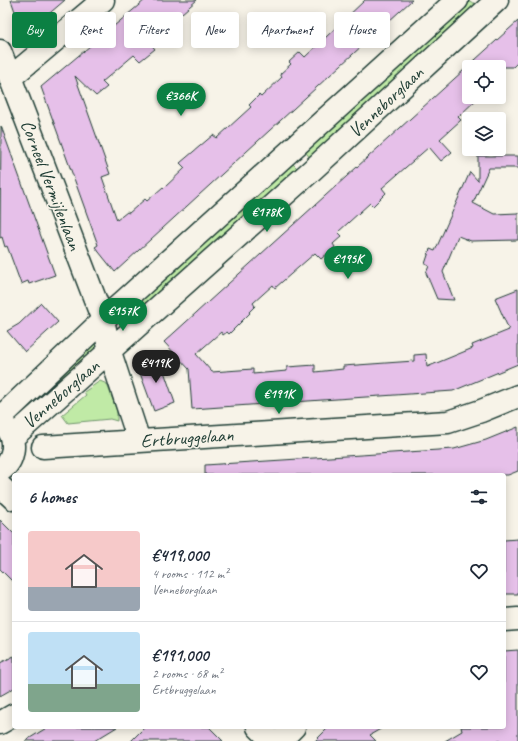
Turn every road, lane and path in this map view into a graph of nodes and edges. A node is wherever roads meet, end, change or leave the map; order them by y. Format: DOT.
graph roads {
  1 [pos="103,0"];
  2 [pos="457,0"];
  3 [pos="496,0"];
  4 [pos="0,51"];
  5 [pos="10,78"];
  6 [pos="290,149"];
  7 [pos="311,171"];
  8 [pos="102,320"];
  9 [pos="110,352"];
  10 [pos="518,396"];
  11 [pos="0,418"];
  12 [pos="6,429"];
  13 [pos="139,441"];
  14 [pos="43,447"];
  15 [pos="9,469"];
  16 [pos="0,486"];
  17 [pos="12,497"];
  18 [pos="518,619"];
  19 [pos="506,620"];
  20 [pos="12,716"];
  21 [pos="0,723"];
  22 [pos="260,729"];
  23 [pos="292,729"];
  24 [pos="272,741"];
  25 [pos="280,741"];
  1 -- 5 [label="street"];
  2 -- 6 [label="street, Venneborglaan"];
  3 -- 7 [label="street, Venneborglaan"];
  4 -- 5 [label="street, Corneel Vermijlenlaan"];
  5 -- 8 [label="street, Corneel Vermijlenlaan"];
  6 -- 7 [label="street"];
  6 -- 8 [label="street, Venneborglaan"];
  7 -- 9 [label="street, Venneborglaan"];
  8 -- 9 [label="street, Venneborglaan"];
  8 -- 11 [label="street, Venneborglaan"];
  9 -- 12 [label="street, Venneborglaan"];
  9 -- 13 [label="street, Venneborglaan"];
  10 -- 13 [label="street, Ertbruggelaan"];
  12 -- 15 [label="street, Venneborglaan"];
  13 -- 14 [label="street, Ertbruggelaan"];
  16 -- 17 [label="street"];
  18 -- 19 [label="street"];
  20 -- 21 [label="street"];
  22 -- 24 [label="street"];
  23 -- 25 [label="street"];
}
